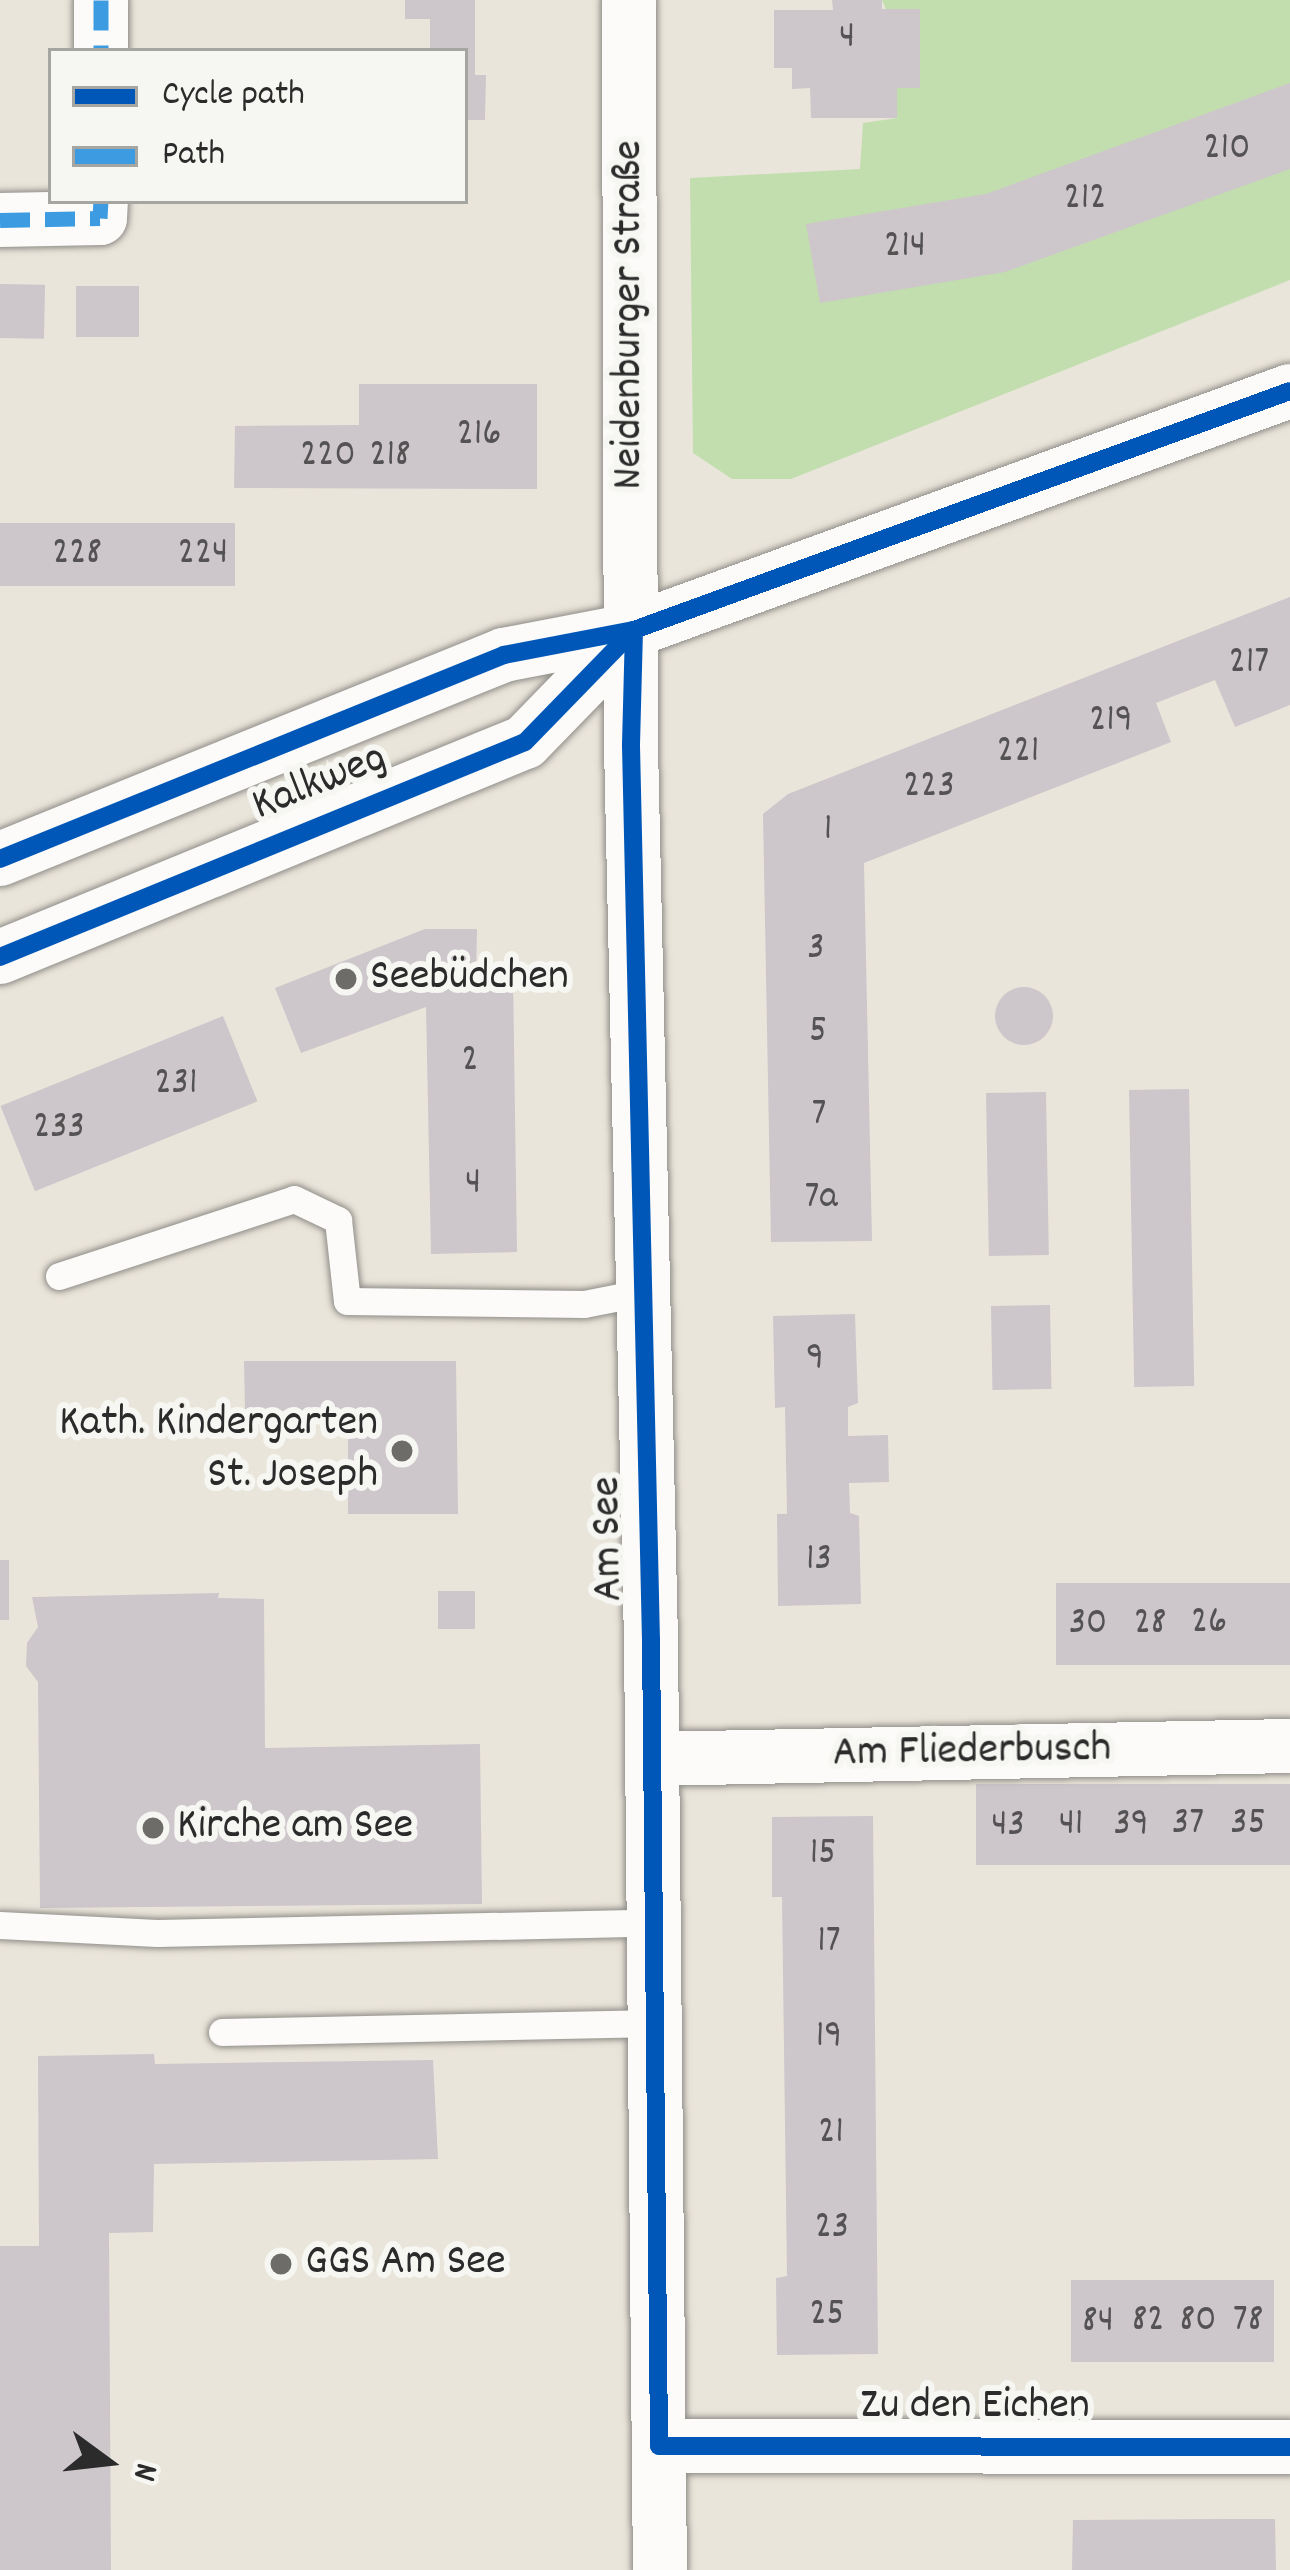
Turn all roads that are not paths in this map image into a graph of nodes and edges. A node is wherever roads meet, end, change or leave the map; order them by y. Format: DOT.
graph roads {
  1 [pos="101,0"];
  2 [pos="629,0"];
  3 [pos="101,48"];
  4 [pos="100,204"];
  5 [pos="0,220"];
  6 [pos="1290,391"];
  7 [pos="634,630"];
  8 [pos="0,860"];
  9 [pos="0,957"];
  10 [pos="59,1276"];
  11 [pos="645,1292"];
  12 [pos="1290,1746"];
  13 [pos="653,1759"];
  14 [pos="655,1923"];
  15 [pos="0,1925"];
  16 [pos="655,2023"];
  17 [pos="222,2032"];
  18 [pos="659,2446"];
  19 [pos="1290,2447"];
  20 [pos="660,2570"];
  1 -- 3 [label="street"];
  2 -- 7 [label="street, Neidenburger Straße"];
  4 -- 5 [label="street"];
  6 -- 7 [label="street, Kalkweg"];
  7 -- 8 [label="street, Kalkweg"];
  7 -- 9 [label="street, Kalkweg"];
  7 -- 11 [label="street, Am See"];
  10 -- 11 [label="lane"];
  11 -- 13 [label="street, Am See"];
  12 -- 13 [label="street, Am Fliederbusch"];
  13 -- 14 [label="street, Am See"];
  14 -- 15 [label="lane"];
  14 -- 16 [label="street, Am See"];
  16 -- 17 [label="lane"];
  16 -- 18 [label="street, Am See"];
  18 -- 19 [label="street, Zu den Eichen"];
  18 -- 20 [label="street, Am See"];
}
